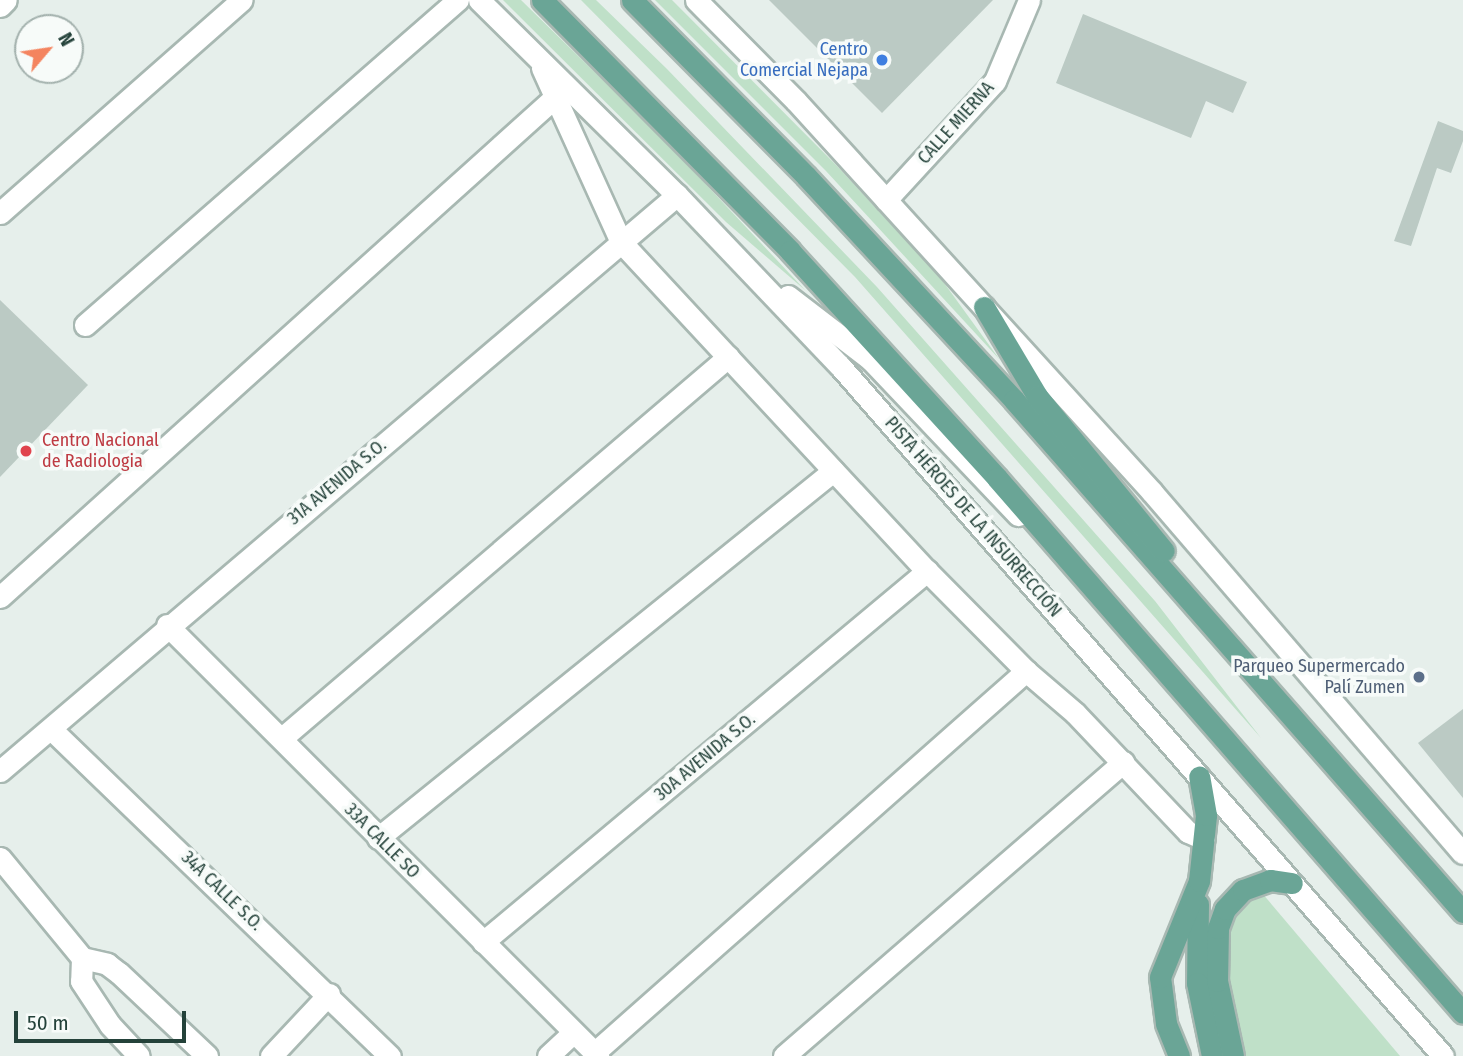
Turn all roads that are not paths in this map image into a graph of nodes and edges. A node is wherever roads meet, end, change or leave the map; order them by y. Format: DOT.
graph roads {
  1 [pos="6,0"];
  2 [pos="242,0"];
  3 [pos="458,0"];
  4 [pos="479,0"];
  5 [pos="542,0"];
  6 [pos="632,0"];
  7 [pos="696,0"];
  8 [pos="1029,0"];
  9 [pos="0,6"];
  10 [pos="539,60"];
  11 [pos="554,99"];
  12 [pos="677,195"];
  13 [pos="886,200"];
  14 [pos="0,213"];
  15 [pos="621,242"];
  16 [pos="731,252"];
  17 [pos="984,307"];
  18 [pos="85,325"];
  19 [pos="728,357"];
  20 [pos="833,471"];
  21 [pos="928,572"];
  22 [pos="1096,591"];
  23 [pos="0,597"];
  24 [pos="167,625"];
  25 [pos="1233,646"];
  26 [pos="1026,671"];
  27 [pos="51,729"];
  28 [pos="282,738"];
  29 [pos="1124,762"];
  30 [pos="0,771"];
  31 [pos="1199,777"];
  32 [pos="378,838"];
  33 [pos="1204,839"];
  34 [pos="1463,853"];
  35 [pos="0,858"];
  36 [pos="1199,881"];
  37 [pos="1292,883"];
  38 [pos="1463,912"];
  39 [pos="483,942"];
  40 [pos="1196,950"];
  41 [pos="82,958"];
  42 [pos="1163,963"];
  43 [pos="1217,971"];
  44 [pos="329,994"];
  45 [pos="1463,1013"];
  46 [pos="574,1032"];
  47 [pos="596,1054"];
  48 [pos="139,1056"];
  49 [pos="207,1056"];
  50 [pos="271,1056"];
  51 [pos="390,1056"];
  52 [pos="548,1056"];
  53 [pos="784,1056"];
  54 [pos="1179,1056"];
  55 [pos="1212,1056"];
  56 [pos="1233,1056"];
  57 [pos="1443,1056"];
  1 -- 9 [label="street"];
  2 -- 14 [label="street"];
  3 -- 18 [label="street"];
  4 -- 10 [label="street, PISTA HÉROES DE LA INSURRECCIÓN"];
  5 -- 22 [label="main road"];
  6 -- 25 [label="main road"];
  7 -- 13 [label="street"];
  8 -- 13 [label="street, CALLE MIERNA"];
  10 -- 11 [label="street"];
  10 -- 12 [label="street, PISTA HÉROES DE LA INSURRECCIÓN"];
  11 -- 15 [label="street"];
  11 -- 23 [label="street"];
  12 -- 15 [label="street, 31A AVENIDA S.O."];
  12 -- 16 [label="street, PISTA HÉROES DE LA INSURRECCIÓN"];
  13 -- 17 [label="street"];
  15 -- 19 [label="street"];
  15 -- 24 [label="street, 31A AVENIDA S.O."];
  16 -- 22 [label="street"];
  16 -- 31 [label="street, PISTA HÉROES DE LA INSURRECCIÓN"];
  17 -- 25 [label="main road"];
  17 -- 34 [label="street"];
  19 -- 20 [label="street"];
  19 -- 28 [label="street"];
  20 -- 21 [label="street"];
  20 -- 32 [label="street"];
  21 -- 26 [label="street"];
  21 -- 39 [label="street, 30A AVENIDA S.O."];
  22 -- 45 [label="main road"];
  24 -- 27 [label="street, 31A AVENIDA S.O."];
  24 -- 28 [label="street, 33A CALLE SO"];
  25 -- 38 [label="main road"];
  26 -- 29 [label="street"];
  26 -- 47 [label="street"];
  27 -- 30 [label="street, 31A AVENIDA S.O."];
  27 -- 44 [label="street, 34A CALLE S.O."];
  28 -- 32 [label="street, 33A CALLE SO"];
  29 -- 33 [label="street"];
  29 -- 53 [label="street"];
  31 -- 33 [label="main road"];
  31 -- 37 [label="street, PISTA HÉROES DE LA INSURRECCIÓN"];
  32 -- 39 [label="street, 33A CALLE SO"];
  33 -- 36 [label="main road"];
  35 -- 41 [label="street"];
  36 -- 40 [label="main road"];
  36 -- 42 [label="main road"];
  37 -- 43 [label="main road"];
  37 -- 57 [label="street, PISTA HÉROES DE LA INSURRECCIÓN"];
  39 -- 46 [label="street, 33A CALLE SO"];
  40 -- 42 [label="main road"];
  40 -- 43 [label="main road"];
  40 -- 55 [label="main road"];
  41 -- 48 [label="street"];
  41 -- 49 [label="street"];
  42 -- 54 [label="main road"];
  43 -- 56 [label="main road"];
  44 -- 50 [label="street"];
  44 -- 51 [label="street, 34A CALLE S.O."];
  46 -- 47 [label="street, 33A CALLE SO"];
  46 -- 52 [label="street"];
}
